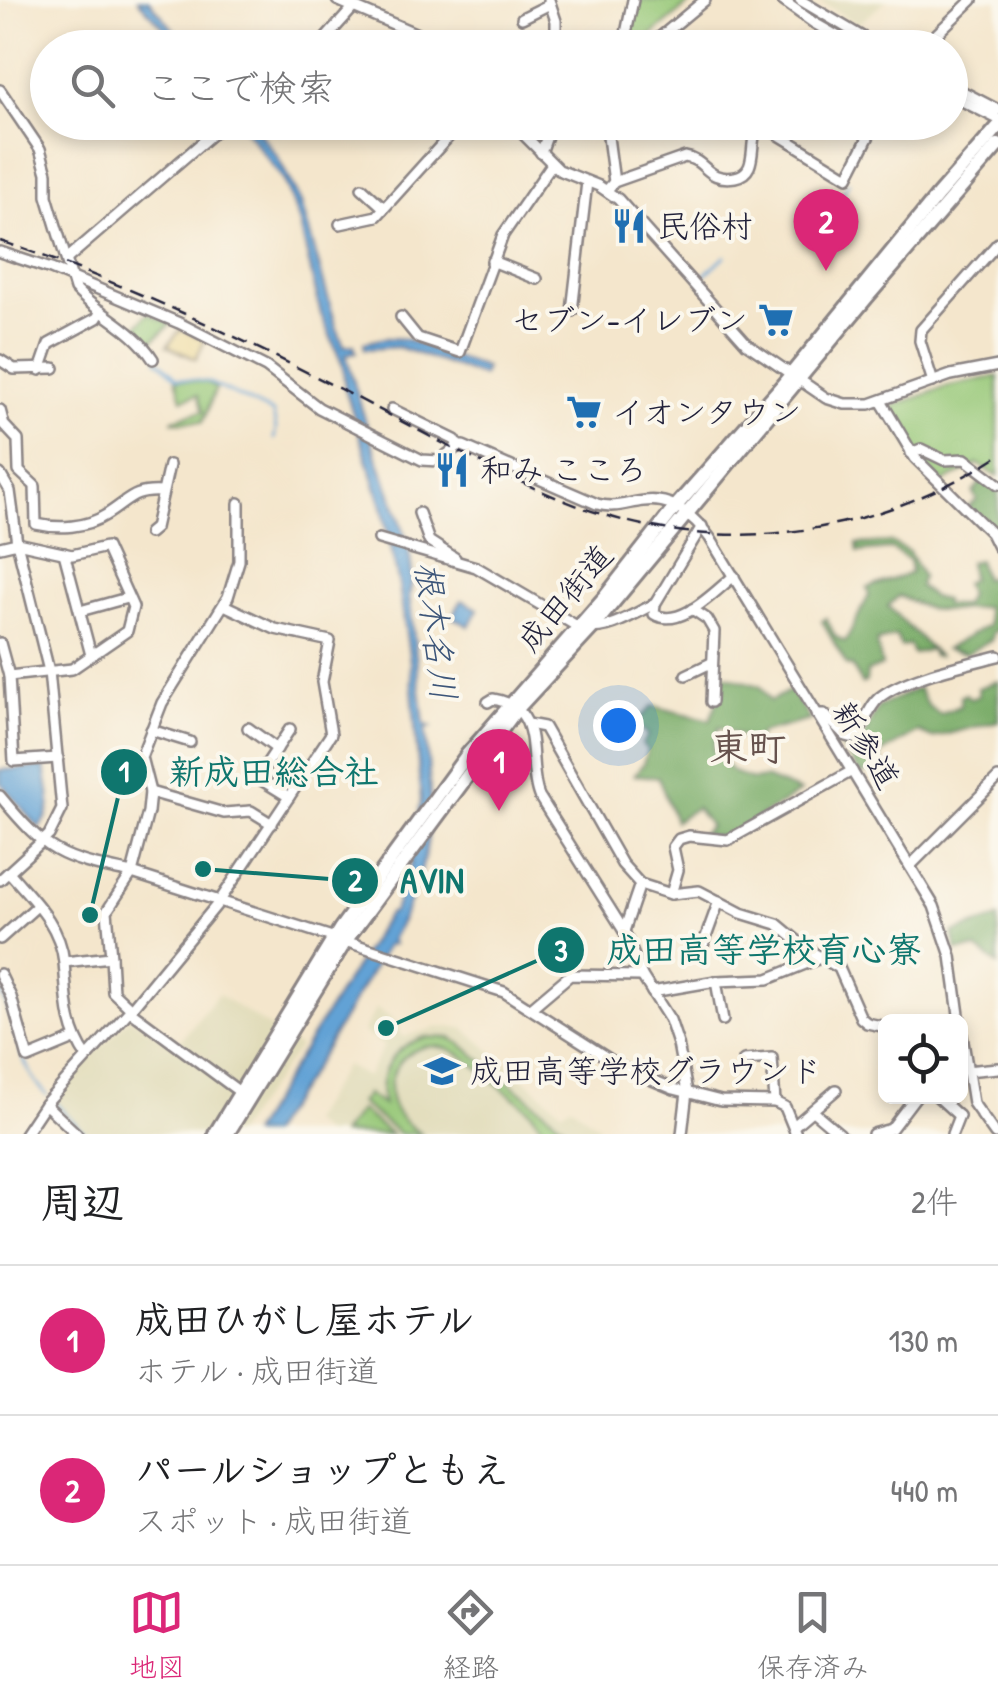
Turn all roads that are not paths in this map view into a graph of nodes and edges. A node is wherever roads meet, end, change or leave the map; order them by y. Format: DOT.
graph roads {
  1 [pos="634,0"];
  2 [pos="705,0"];
  3 [pos="782,0"];
  4 [pos="800,0"];
  5 [pos="972,0"];
  6 [pos="550,2"];
  7 [pos="346,3"];
  8 [pos="522,18"];
  9 [pos="329,30"];
  10 [pos="408,30"];
  11 [pos="556,30"];
  12 [pos="627,30"];
  13 [pos="669,30"];
  14 [pos="826,30"];
  15 [pos="851,30"];
  16 [pos="941,30"];
  17 [pos="0,90"];
  18 [pos="968,95"];
  19 [pos="968,104"];
  20 [pos="998,110"];
  21 [pos="998,119"];
  22 [pos="998,127"];
  23 [pos="30,134"];
  24 [pos="34,140"];
  25 [pos="205,140"];
  26 [pos="446,140"];
  27 [pos="528,140"];
  28 [pos="545,140"];
  29 [pos="607,140"];
  30 [pos="753,140"];
  31 [pos="788,140"];
  32 [pos="867,140"];
  33 [pos="998,145"];
  34 [pos="540,152"];
  35 [pos="552,164"];
  36 [pos="587,182"];
  37 [pos="611,186"];
  38 [pos="362,188"];
  39 [pos="384,208"];
  40 [pos="340,224"];
  41 [pos="998,244"];
  42 [pos="0,252"];
  43 [pos="68,258"];
  44 [pos="492,261"];
  45 [pos="71,277"];
  46 [pos="538,279"];
  47 [pos="101,311"];
  48 [pos="572,312"];
  49 [pos="402,317"];
  50 [pos="152,359"];
  51 [pos="0,360"];
  52 [pos="998,366"];
  53 [pos="54,368"];
  54 [pos="40,370"];
  55 [pos="796,377"];
  56 [pos="934,382"];
  57 [pos="881,400"];
  58 [pos="392,409"];
  59 [pos="0,410"];
  60 [pos="458,446"];
  61 [pos="912,453"];
  62 [pos="169,466"];
  63 [pos="0,474"];
  64 [pos="998,484"];
  65 [pos="162,492"];
  66 [pos="239,503"];
  67 [pos="683,509"];
  68 [pos="419,514"];
  69 [pos="702,526"];
  70 [pos="149,532"];
  71 [pos="379,539"];
  72 [pos="17,544"];
  73 [pos="0,547"];
  74 [pos="998,547"];
  75 [pos="64,553"];
  76 [pos="455,561"];
  77 [pos="734,576"];
  78 [pos="127,598"];
  79 [pos="655,604"];
  80 [pos="224,605"];
  81 [pos="692,608"];
  82 [pos="80,611"];
  83 [pos="585,628"];
  84 [pos="0,644"];
  85 [pos="91,655"];
  86 [pos="998,656"];
  87 [pos="711,663"];
  88 [pos="49,671"];
  89 [pos="686,675"];
  90 [pos="8,676"];
  91 [pos="488,702"];
  92 [pos="711,702"];
  93 [pos="513,708"];
  94 [pos="816,714"];
  95 [pos="528,724"];
  96 [pos="248,728"];
  97 [pos="290,729"];
  98 [pos="151,730"];
  99 [pos="190,742"];
  100 [pos="277,748"];
  101 [pos="58,758"];
  102 [pos="852,771"];
  103 [pos="998,778"];
  104 [pos="150,792"];
  105 [pos="0,796"];
  106 [pos="289,797"];
  107 [pos="272,824"];
  108 [pos="41,842"];
  109 [pos="910,866"];
  110 [pos="9,872"];
  111 [pos="132,873"];
  112 [pos="0,880"];
  113 [pos="640,884"];
  114 [pos="671,894"];
  115 [pos="719,901"];
  116 [pos="219,902"];
  117 [pos="38,906"];
  118 [pos="624,931"];
  119 [pos="347,934"];
  120 [pos="0,939"];
  121 [pos="702,948"];
  122 [pos="110,957"];
  123 [pos="820,958"];
  124 [pos="64,962"];
  125 [pos="0,974"];
  126 [pos="642,976"];
  127 [pos="716,981"];
  128 [pos="652,992"];
  129 [pos="531,1008"];
  130 [pos="130,1010"];
  131 [pos="959,1014"];
  132 [pos="723,1020"];
  133 [pos="878,1025"];
  134 [pos="74,1039"];
  135 [pos="88,1057"];
  136 [pos="744,1060"];
  137 [pos="998,1068"];
  138 [pos="968,1071"];
  139 [pos="968,1078"];
  140 [pos="836,1090"];
  141 [pos="241,1092"];
  142 [pos="687,1092"];
  143 [pos="48,1100"];
  144 [pos="774,1102"];
  145 [pos="910,1104"];
  146 [pos="946,1104"];
  147 [pos="814,1112"];
  148 [pos="977,1112"];
  149 [pos="959,1116"];
  150 [pos="796,1130"];
  151 [pos="25,1134"];
  152 [pos="78,1134"];
  153 [pos="215,1134"];
  154 [pos="227,1134"];
  155 [pos="682,1134"];
  156 [pos="840,1134"];
  157 [pos="873,1134"];
  158 [pos="952,1134"];
  159 [pos="995,1134"];
  1 -- 12 [label="street"];
  2 -- 13 [label="street"];
  3 -- 14 [label="street"];
  4 -- 15 [label="street"];
  5 -- 16 [label="street"];
  6 -- 8 [label="street"];
  6 -- 11 [label="street"];
  7 -- 9 [label="street"];
  7 -- 10 [label="street"];
  17 -- 23 [label="street"];
  18 -- 20 [label="street"];
  19 -- 21 [label="street"];
  22 -- 55 [label="highway, 成田街道"];
  24 -- 43 [label="street"];
  25 -- 43 [label="street"];
  26 -- 39 [label="street"];
  27 -- 34 [label="street"];
  28 -- 34 [label="street"];
  29 -- 37 [label="street"];
  30 -- 37 [label="street"];
  31 -- 32 [label="street"];
  33 -- 55 [label="highway, 成田街道"];
  34 -- 35 [label="street"];
  35 -- 36 [label="street"];
  35 -- 44 [label="street"];
  36 -- 37 [label="street"];
  36 -- 48 [label="street"];
  37 -- 55 [label="street"];
  38 -- 39 [label="street"];
  39 -- 40 [label="street"];
  41 -- 56 [label="street"];
  42 -- 45 [label="street"];
  43 -- 45 [label="street"];
  44 -- 46 [label="street"];
  44 -- 49 [label="street"];
  45 -- 47 [label="street"];
  45 -- 60 [label="street"];
  47 -- 50 [label="street"];
  47 -- 54 [label="street"];
  51 -- 54 [label="street"];
  52 -- 56 [label="street"];
  53 -- 54 [label="street"];
  55 -- 57 [label="street"];
  55 -- 67 [label="highway, 成田街道"];
  56 -- 57 [label="street"];
  57 -- 61 [label="street"];
  58 -- 60 [label="street"];
  59 -- 65 [label="street"];
  60 -- 67 [label="street"];
  61 -- 64 [label="street"];
  61 -- 74 [label="street"];
  62 -- 65 [label="street"];
  63 -- 72 [label="street"];
  65 -- 70 [label="street"];
  66 -- 80 [label="street"];
  67 -- 69 [label="street, 新参道"];
  67 -- 83 [label="highway, 成田街道"];
  68 -- 76 [label="street"];
  69 -- 77 [label="street, 新参道"];
  69 -- 79 [label="street"];
  71 -- 76 [label="street"];
  72 -- 73 [label="street"];
  72 -- 75 [label="street"];
  72 -- 88 [label="street"];
  75 -- 78 [label="street"];
  75 -- 82 [label="street"];
  76 -- 83 [label="street"];
  77 -- 81 [label="street"];
  77 -- 94 [label="street, 新参道"];
  78 -- 82 [label="street"];
  78 -- 85 [label="street"];
  79 -- 81 [label="street"];
  79 -- 83 [label="street"];
  80 -- 98 [label="street"];
  80 -- 106 [label="street"];
  81 -- 87 [label="street"];
  82 -- 85 [label="street"];
  83 -- 93 [label="highway, 成田街道"];
  84 -- 90 [label="street"];
  85 -- 88 [label="street"];
  86 -- 94 [label="street"];
  87 -- 89 [label="street"];
  87 -- 92 [label="street"];
  88 -- 90 [label="street"];
  88 -- 101 [label="street"];
  90 -- 101 [label="street"];
  91 -- 93 [label="street"];
  93 -- 95 [label="street"];
  93 -- 119 [label="highway, 成田街道"];
  94 -- 102 [label="street, 新参道"];
  95 -- 113 [label="street"];
  95 -- 118 [label="street"];
  96 -- 100 [label="street"];
  97 -- 100 [label="street"];
  98 -- 99 [label="street"];
  98 -- 104 [label="street"];
  100 -- 106 [label="street"];
  101 -- 108 [label="street"];
  102 -- 109 [label="street, 新参道"];
  102 -- 114 [label="street"];
  103 -- 109 [label="street"];
  104 -- 107 [label="street"];
  104 -- 111 [label="street"];
  105 -- 108 [label="street"];
  106 -- 107 [label="street"];
  107 -- 116 [label="street"];
  108 -- 110 [label="street"];
  108 -- 111 [label="street"];
  109 -- 131 [label="street, 新参道"];
  110 -- 112 [label="street"];
  110 -- 117 [label="street"];
  111 -- 116 [label="street"];
  111 -- 122 [label="street"];
  113 -- 114 [label="street"];
  113 -- 118 [label="street"];
  114 -- 115 [label="street"];
  115 -- 121 [label="street"];
  115 -- 123 [label="street"];
  116 -- 119 [label="street"];
  116 -- 130 [label="street"];
  117 -- 120 [label="street"];
  117 -- 124 [label="street"];
  118 -- 126 [label="street"];
  119 -- 129 [label="street"];
  119 -- 141 [label="highway, 成田街道"];
  119 -- 154 [label="highway, 成田街道"];
  122 -- 124 [label="street"];
  122 -- 130 [label="street"];
  123 -- 127 [label="street"];
  123 -- 133 [label="street"];
  124 -- 134 [label="street"];
  125 -- 134 [label="street"];
  126 -- 128 [label="street"];
  126 -- 129 [label="street"];
  127 -- 128 [label="street"];
  127 -- 132 [label="street"];
  128 -- 142 [label="street"];
  129 -- 142 [label="street"];
  130 -- 135 [label="street"];
  130 -- 141 [label="street"];
  134 -- 135 [label="street"];
  135 -- 143 [label="street"];
  136 -- 144 [label="street"];
  137 -- 138 [label="street"];
  139 -- 148 [label="street, 新参道"];
  140 -- 147 [label="street"];
  141 -- 153 [label="highway, 成田街道"];
  142 -- 144 [label="street"];
  142 -- 155 [label="street"];
  143 -- 151 [label="street"];
  143 -- 152 [label="street"];
  144 -- 150 [label="street"];
  145 -- 157 [label="street"];
  146 -- 149 [label="street"];
  147 -- 150 [label="street"];
  147 -- 156 [label="street"];
  148 -- 149 [label="street"];
  148 -- 159 [label="street, 新参道"];
  149 -- 158 [label="street"];
}
